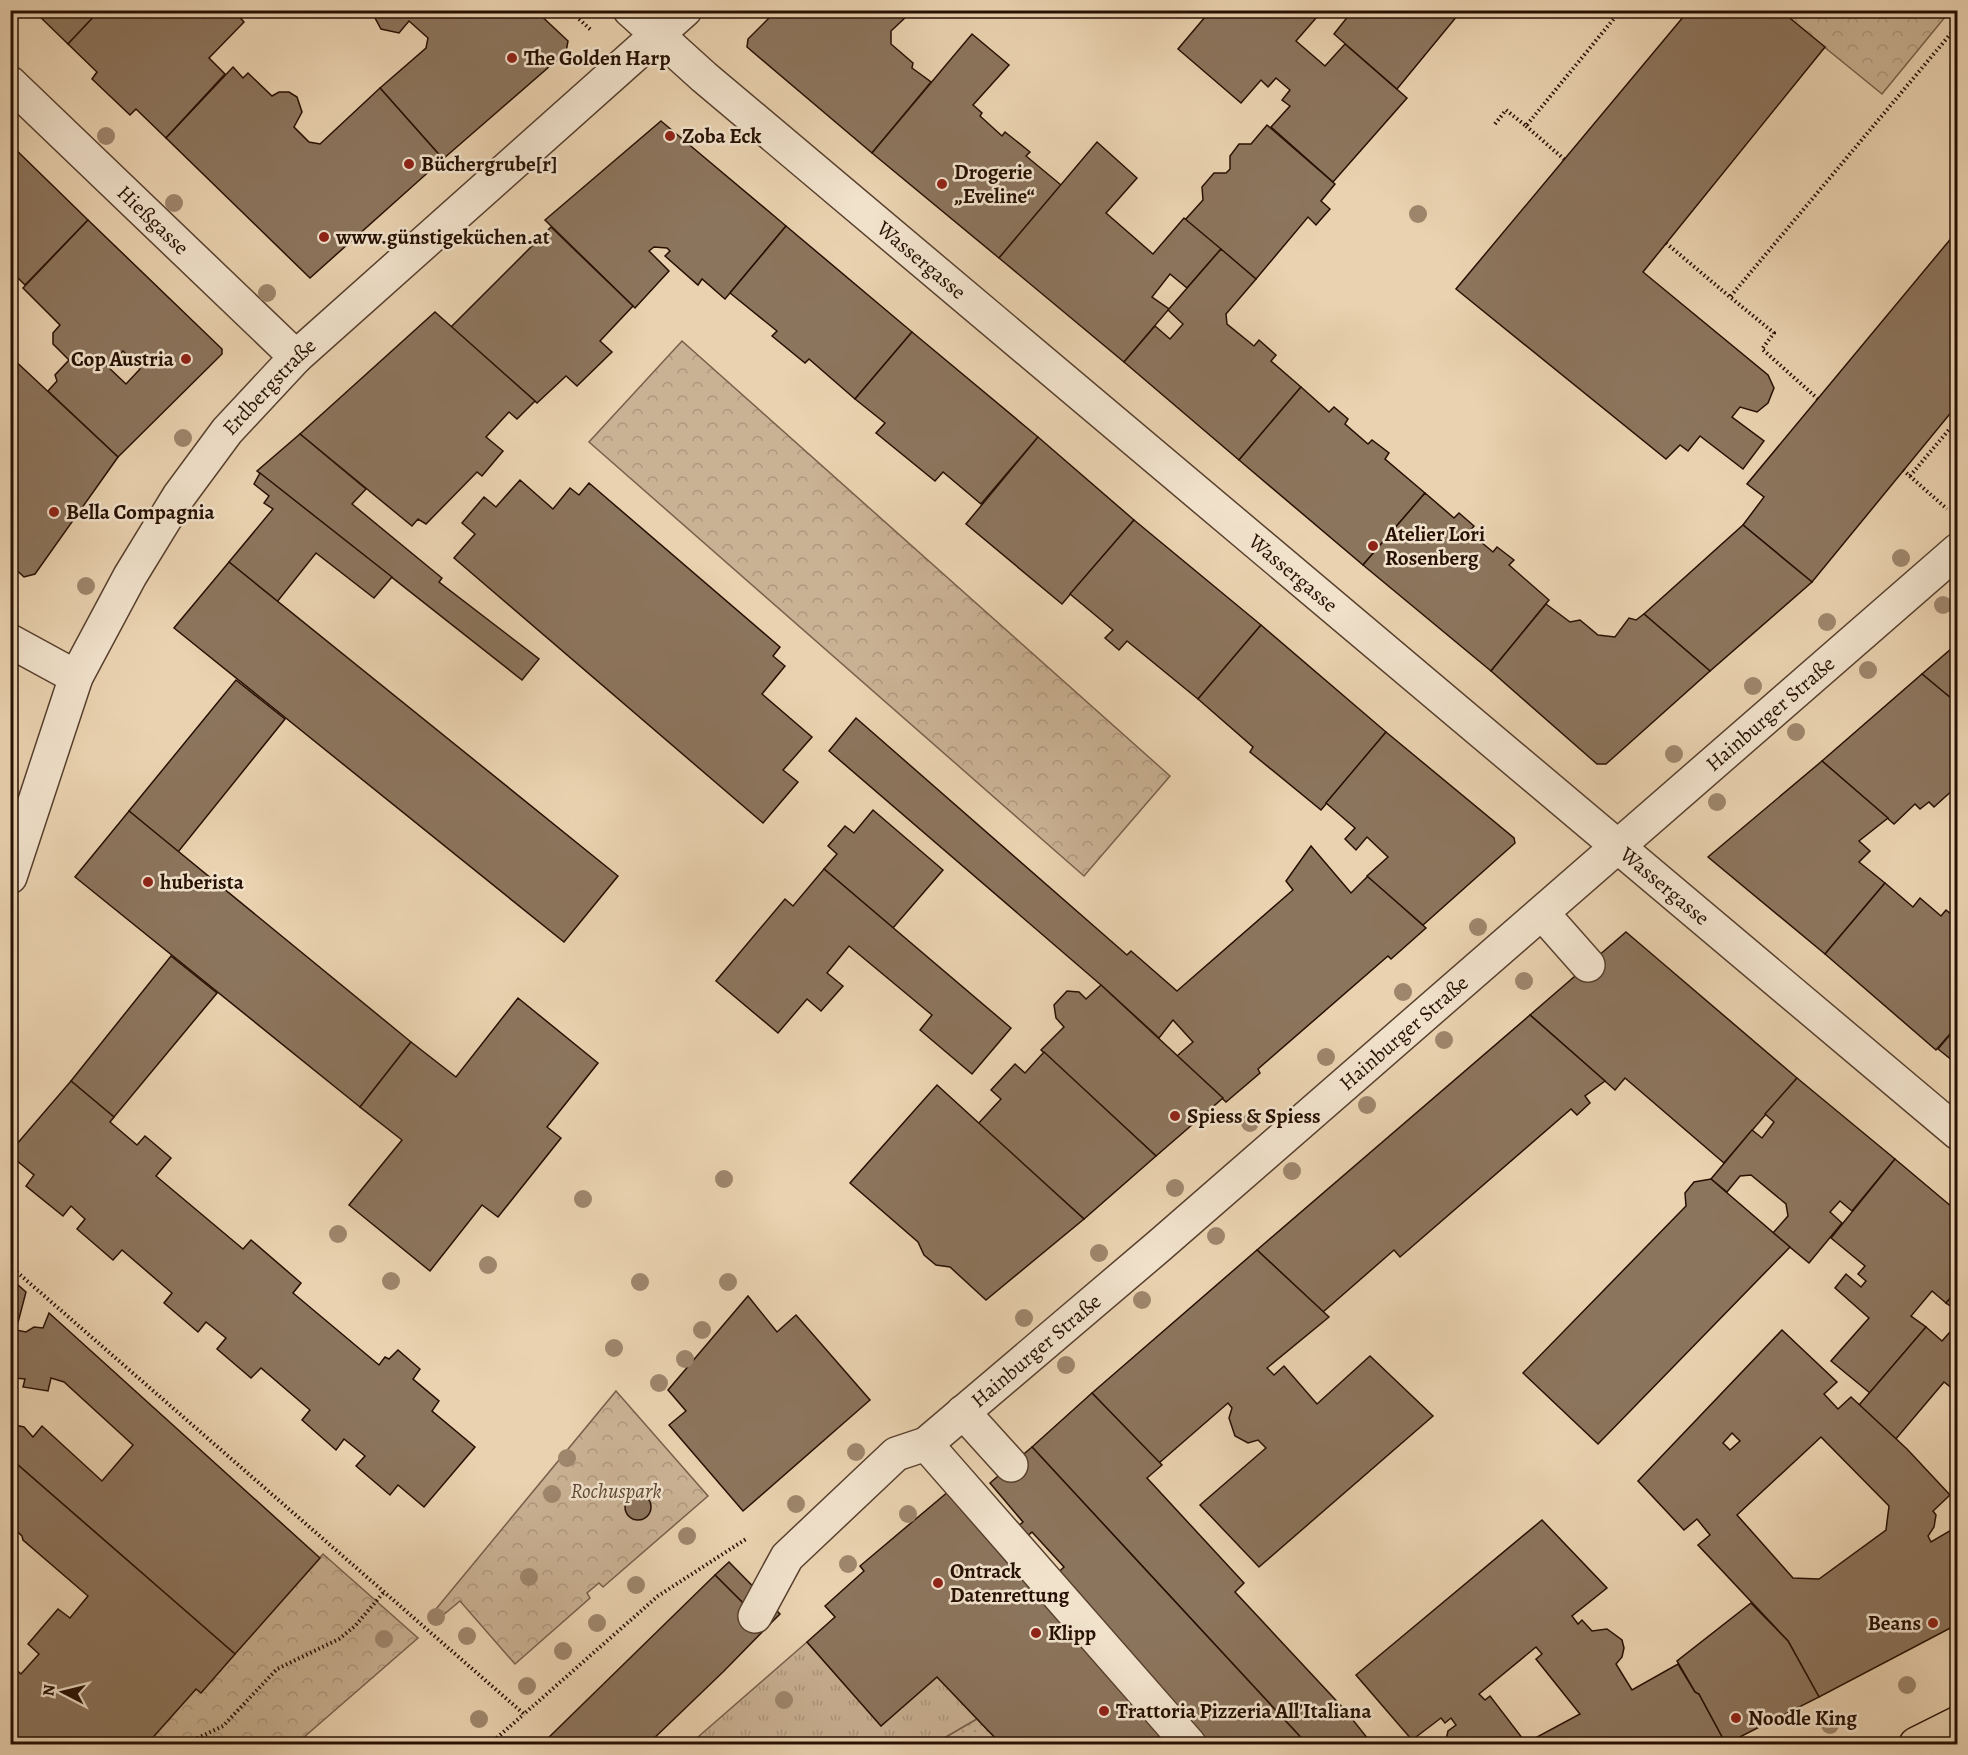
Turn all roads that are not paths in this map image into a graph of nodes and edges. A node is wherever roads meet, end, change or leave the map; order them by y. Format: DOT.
graph roads {
  1 [pos="630,10"];
  2 [pos="685,10"];
  3 [pos="657,36"];
  4 [pos="10,83"];
  5 [pos="296,357"];
  6 [pos="1958,550"];
  7 [pos="10,641"];
  8 [pos="76,677"];
  9 [pos="1617,847"];
  10 [pos="10,877"];
  11 [pos="1542,913"];
  12 [pos="1588,965"];
  13 [pos="1958,1133"];
  14 [pos="963,1412"];
  15 [pos="926,1444"];
  16 [pos="1011,1466"];
  17 [pos="755,1616"];
  18 [pos="1958,1723"];
  19 [pos="1189,1744"];
  20 [pos="1916,1744"];
  1 -- 3 [label="street, Wassergasse"];
  2 -- 3 [label="street, Erdbergstraße"];
  3 -- 5 [label="street, Erdbergstraße"];
  3 -- 9 [label="street, Wassergasse"];
  4 -- 5 [label="street, Hießgasse"];
  5 -- 8 [label="street, Erdbergstraße"];
  6 -- 9 [label="street, Hainburger Straße"];
  7 -- 8 [label="street"];
  8 -- 10 [label="street, Erdbergstraße"];
  9 -- 11 [label="street, Hainburger Straße"];
  9 -- 13 [label="street, Wassergasse"];
  11 -- 12 [label="street"];
  11 -- 14 [label="street, Hainburger Straße"];
  14 -- 15 [label="street, Hainburger Straße"];
  14 -- 16 [label="street"];
  15 -- 17 [label="street, Hainburger Straße"];
  15 -- 19 [label="street"];
  18 -- 20 [label="main road"];
}
